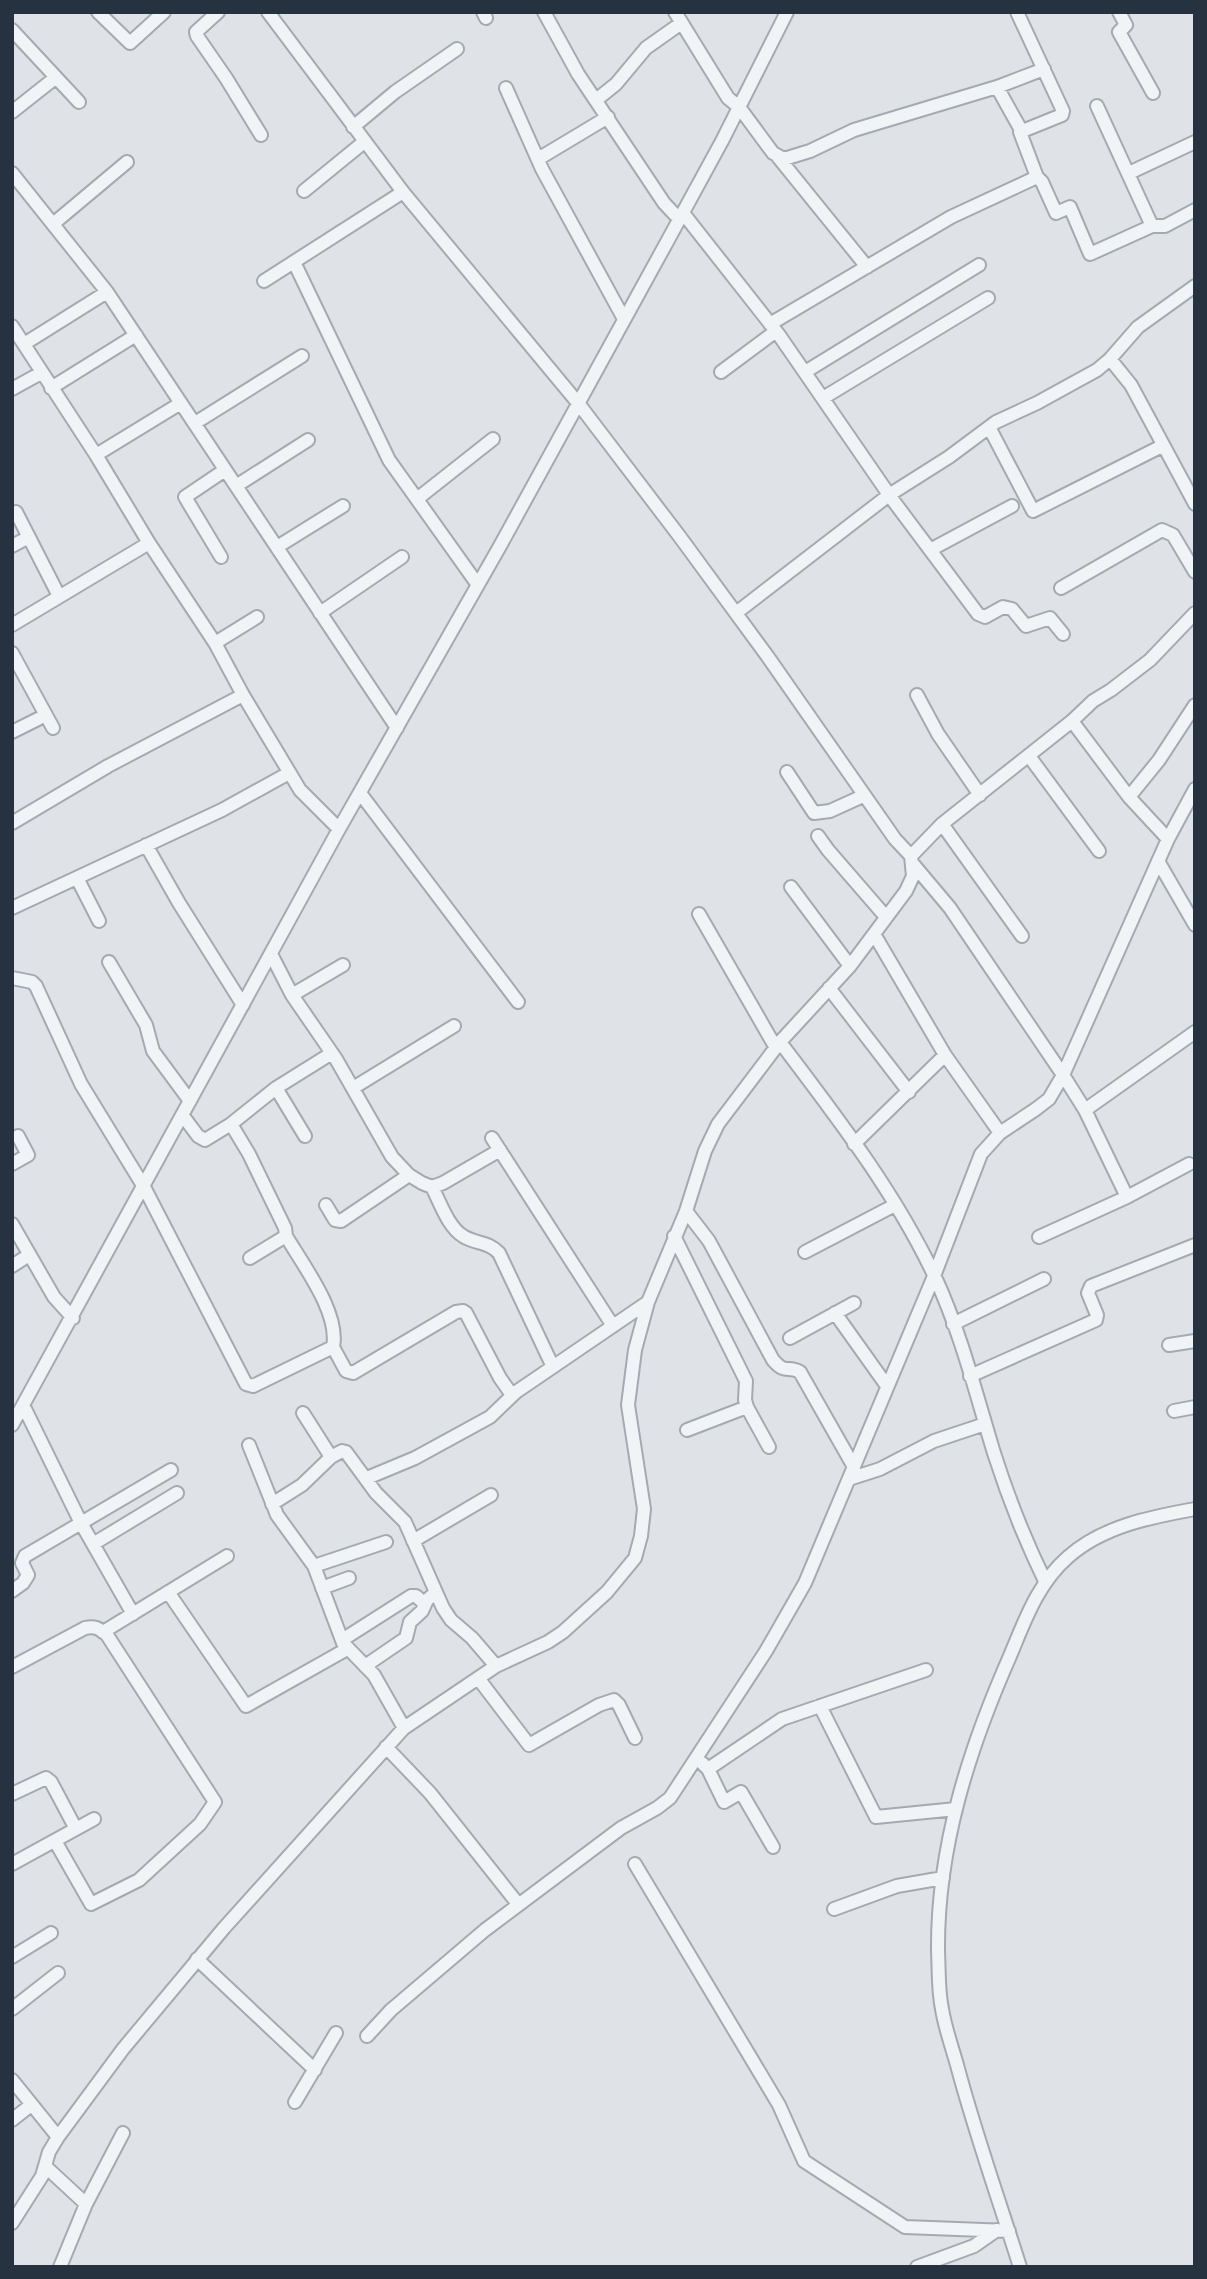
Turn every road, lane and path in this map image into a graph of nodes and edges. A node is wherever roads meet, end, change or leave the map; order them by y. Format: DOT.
graph roads {
  1 [pos="98,12"];
  2 [pos="164,12"];
  3 [pos="218,12"];
  4 [pos="268,12"];
  5 [pos="544,12"];
  6 [pos="787,12"];
  7 [pos="1017,12"];
  8 [pos="1119,12"];
  9 [pos="677,18"];
  10 [pos="12,30"];
  11 [pos="457,49"];
  12 [pos="1044,69"];
  13 [pos="55,78"];
  14 [pos="997,87"];
  15 [pos="506,88"];
  16 [pos="1153,93"];
  17 [pos="596,100"];
  18 [pos="79,102"];
  19 [pos="1097,106"];
  20 [pos="739,107"];
  21 [pos="12,112"];
  22 [pos="608,117"];
  23 [pos="353,127"];
  24 [pos="1021,130"];
  25 [pos="261,135"];
  26 [pos="364,142"];
  27 [pos="1195,142"];
  28 [pos="778,157"];
  29 [pos="538,159"];
  30 [pos="127,162"];
  31 [pos="12,173"];
  32 [pos="1129,173"];
  33 [pos="1037,177"];
  34 [pos="304,191"];
  35 [pos="403,191"];
  36 [pos="1195,210"];
  37 [pos="681,216"];
  38 [pos="52,224"];
  39 [pos="1152,226"];
  40 [pos="294,262"];
  41 [pos="979,265"];
  42 [pos="867,267"];
  43 [pos="264,281"];
  44 [pos="1195,286"];
  45 [pos="107,292"];
  46 [pos="988,298"];
  47 [pos="624,320"];
  48 [pos="12,327"];
  49 [pos="773,327"];
  50 [pos="136,335"];
  51 [pos="24,344"];
  52 [pos="302,356"];
  53 [pos="1110,359"];
  54 [pos="721,372"];
  55 [pos="806,372"];
  56 [pos="41,373"];
  57 [pos="12,388"];
  58 [pos="51,388"];
  59 [pos="823,398"];
  60 [pos="181,403"];
  61 [pos="578,403"];
  62 [pos="195,423"];
  63 [pos="989,427"];
  64 [pos="493,439"];
  65 [pos="308,440"];
  66 [pos="1162,446"];
  67 [pos="96,455"];
  68 [pos="225,470"];
  69 [pos="236,486"];
  70 [pos="889,495"];
  71 [pos="416,499"];
  72 [pos="1195,505"];
  73 [pos="342,506"];
  74 [pos="1012,506"];
  75 [pos="16,512"];
  76 [pos="29,537"];
  77 [pos="149,543"];
  78 [pos="12,546"];
  79 [pos="277,547"];
  80 [pos="930,550"];
  81 [pos="221,557"];
  82 [pos="402,557"];
  83 [pos="1195,572"];
  84 [pos="478,585"];
  85 [pos="1061,587"];
  86 [pos="59,596"];
  87 [pos="320,613"];
  88 [pos="736,613"];
  89 [pos="1195,613"];
  90 [pos="257,617"];
  91 [pos="12,625"];
  92 [pos="1063,634"];
  93 [pos="215,643"];
  94 [pos="12,653"];
  95 [pos="243,695"];
  96 [pos="917,695"];
  97 [pos="1195,705"];
  98 [pos="46,715"];
  99 [pos="1072,721"];
  100 [pos="53,728"];
  101 [pos="397,728"];
  102 [pos="12,732"];
  103 [pos="1029,756"];
  104 [pos="787,772"];
  105 [pos="289,773"];
  106 [pos="1195,789"];
  107 [pos="360,793"];
  108 [pos="980,795"];
  109 [pos="863,796"];
  110 [pos="1129,797"];
  111 [pos="12,823"];
  112 [pos="942,824"];
  113 [pos="339,829"];
  114 [pos="818,836"];
  115 [pos="1168,839"];
  116 [pos="146,845"];
  117 [pos="1099,851"];
  118 [pos="912,860"];
  119 [pos="1157,861"];
  120 [pos="76,878"];
  121 [pos="791,887"];
  122 [pos="12,908"];
  123 [pos="699,914"];
  124 [pos="886,917"];
  125 [pos="99,921"];
  126 [pos="1195,925"];
  127 [pos="874,934"];
  128 [pos="1022,936"];
  129 [pos="271,954"];
  130 [pos="109,962"];
  131 [pos="343,965"];
  132 [pos="850,966"];
  133 [pos="12,978"];
  134 [pos="829,988"];
  135 [pos="292,995"];
  136 [pos="518,1002"];
  137 [pos="243,1005"];
  138 [pos="454,1026"];
  139 [pos="1195,1032"];
  140 [pos="778,1045"];
  141 [pos="332,1053"];
  142 [pos="945,1055"];
  143 [pos="1063,1075"];
  144 [pos="276,1088"];
  145 [pos="353,1088"];
  146 [pos="909,1092"];
  147 [pos="190,1101"];
  148 [pos="1085,1110"];
  149 [pos="183,1116"];
  150 [pos="231,1124"];
  151 [pos="1000,1133"];
  152 [pos="18,1136"];
  153 [pos="306,1136"];
  154 [pos="492,1138"];
  155 [pos="854,1144"];
  156 [pos="500,1150"];
  157 [pos="12,1164"];
  158 [pos="1189,1164"];
  159 [pos="409,1175"];
  160 [pos="144,1187"];
  161 [pos="432,1187"];
  162 [pos="1126,1197"];
  163 [pos="326,1205"];
  164 [pos="895,1205"];
  165 [pos="686,1212"];
  166 [pos="12,1224"];
  167 [pos="286,1236"];
  168 [pos="674,1236"];
  169 [pos="1039,1237"];
  170 [pos="1195,1245"];
  171 [pos="805,1252"];
  172 [pos="29,1255"];
  173 [pos="250,1258"];
  174 [pos="12,1266"];
  175 [pos="934,1276"];
  176 [pos="1044,1279"];
  177 [pos="648,1302"];
  178 [pos="854,1303"];
  179 [pos="835,1313"];
  180 [pos="73,1318"];
  181 [pos="953,1324"];
  182 [pos="613,1326"];
  183 [pos="790,1338"];
  184 [pos="1195,1341"];
  185 [pos="1169,1345"];
  186 [pos="333,1347"];
  187 [pos="553,1367"];
  188 [pos="971,1376"];
  189 [pos="887,1386"];
  190 [pos="512,1395"];
  191 [pos="24,1407"];
  192 [pos="747,1407"];
  193 [pos="1195,1407"];
  194 [pos="1174,1411"];
  195 [pos="303,1413"];
  196 [pos="985,1424"];
  197 [pos="12,1425"];
  198 [pos="687,1430"];
  199 [pos="249,1445"];
  200 [pos="769,1447"];
  201 [pos="331,1457"];
  202 [pos="171,1470"];
  203 [pos="852,1473"];
  204 [pos="367,1478"];
  205 [pos="177,1493"];
  206 [pos="491,1494"];
  207 [pos="272,1504"];
  208 [pos="1195,1509"];
  209 [pos="81,1523"];
  210 [pos="413,1541"];
  211 [pos="386,1542"];
  212 [pos="93,1544"];
  213 [pos="227,1556"];
  214 [pos="314,1566"];
  215 [pos="349,1578"];
  216 [pos="1045,1581"];
  217 [pos="322,1588"];
  218 [pos="12,1591"];
  219 [pos="168,1592"];
  220 [pos="435,1593"];
  221 [pos="425,1604"];
  222 [pos="133,1614"];
  223 [pos="103,1632"];
  224 [pos="344,1645"];
  225 [pos="365,1666"];
  226 [pos="496,1666"];
  227 [pos="12,1667"];
  228 [pos="926,1670"];
  229 [pos="478,1678"];
  230 [pos="820,1706"];
  231 [pos="404,1728"];
  232 [pos="635,1738"];
  233 [pos="386,1747"];
  234 [pos="697,1758"];
  235 [pos="708,1769"];
  236 [pos="12,1794"];
  237 [pos="956,1809"];
  238 [pos="94,1819"];
  239 [pos="76,1829"];
  240 [pos="55,1841"];
  241 [pos="772,1847"];
  242 [pos="12,1864"];
  243 [pos="635,1864"];
  244 [pos="943,1878"];
  245 [pos="518,1905"];
  246 [pos="834,1909"];
  247 [pos="51,1933"];
  248 [pos="12,1957"];
  249 [pos="197,1959"];
  250 [pos="58,1973"];
  251 [pos="12,2009"];
  252 [pos="336,2033"];
  253 [pos="367,2036"];
  254 [pos="315,2070"];
  255 [pos="12,2080"];
  256 [pos="295,2102"];
  257 [pos="31,2105"];
  258 [pos="12,2120"];
  259 [pos="123,2133"];
  260 [pos="58,2137"];
  261 [pos="46,2167"];
  262 [pos="86,2204"];
  263 [pos="12,2223"];
  264 [pos="1003,2230"];
  265 [pos="60,2267"];
  266 [pos="917,2267"];
  267 [pos="1020,2267"];
  1 -- 2 [label="street"];
  3 -- 25 [label="street"];
  4 -- 23 [label="street"];
  5 -- 17 [label="street"];
  6 -- 20 [label="street"];
  7 -- 12 [label="street"];
  8 -- 16 [label="street"];
  9 -- 17 [label="street"];
  9 -- 20 [label="street"];
  10 -- 13 [label="street"];
  11 -- 23 [label="street"];
  12 -- 14 [label="street"];
  12 -- 24 [label="street"];
  13 -- 18 [label="street"];
  13 -- 21 [label="street"];
  14 -- 24 [label="street"];
  14 -- 28 [label="street"];
  15 -- 29 [label="street"];
  17 -- 22 [label="street"];
  19 -- 32 [label="street"];
  20 -- 28 [label="street"];
  20 -- 37 [label="street"];
  22 -- 29 [label="street"];
  22 -- 37 [label="street"];
  23 -- 26 [label="street"];
  24 -- 33 [label="street"];
  26 -- 34 [label="street"];
  26 -- 35 [label="street"];
  27 -- 32 [label="street"];
  28 -- 42 [label="street"];
  29 -- 47 [label="street"];
  30 -- 38 [label="street"];
  31 -- 38 [label="street"];
  32 -- 39 [label="street"];
  33 -- 39 [label="street"];
  33 -- 42 [label="street"];
  35 -- 40 [label="street"];
  35 -- 61 [label="street"];
  36 -- 39 [label="street"];
  37 -- 47 [label="street"];
  37 -- 49 [label="street"];
  38 -- 45 [label="street"];
  40 -- 43 [label="street"];
  40 -- 71 [label="street"];
  41 -- 55 [label="street"];
  42 -- 49 [label="street"];
  44 -- 53 [label="street"];
  45 -- 50 [label="street"];
  45 -- 51 [label="street"];
  46 -- 59 [label="street"];
  47 -- 61 [label="street"];
  48 -- 51 [label="street"];
  49 -- 54 [label="street"];
  49 -- 55 [label="street"];
  50 -- 58 [label="street"];
  50 -- 60 [label="street"];
  51 -- 56 [label="street"];
  52 -- 62 [label="street"];
  53 -- 63 [label="street"];
  53 -- 66 [label="street"];
  55 -- 59 [label="street"];
  56 -- 57 [label="street"];
  56 -- 58 [label="street"];
  58 -- 67 [label="street"];
  59 -- 70 [label="street"];
  60 -- 62 [label="street"];
  60 -- 67 [label="street"];
  61 -- 84 [label="street"];
  61 -- 88 [label="street"];
  62 -- 68 [label="street"];
  63 -- 66 [label="street"];
  63 -- 70 [label="street"];
  64 -- 71 [label="street"];
  65 -- 69 [label="street"];
  66 -- 72 [label="street"];
  67 -- 77 [label="street"];
  68 -- 69 [label="street"];
  68 -- 81 [label="street"];
  69 -- 79 [label="street"];
  70 -- 80 [label="street"];
  70 -- 88 [label="street"];
  71 -- 84 [label="street"];
  73 -- 79 [label="street"];
  74 -- 80 [label="street"];
  75 -- 76 [label="street"];
  76 -- 78 [label="street"];
  76 -- 86 [label="street"];
  77 -- 86 [label="street"];
  77 -- 93 [label="street"];
  79 -- 87 [label="street"];
  80 -- 92 [label="street"];
  82 -- 87 [label="street"];
  83 -- 85 [label="street"];
  84 -- 101 [label="street"];
  86 -- 91 [label="street"];
  87 -- 101 [label="street"];
  88 -- 109 [label="street"];
  89 -- 99 [label="street"];
  90 -- 93 [label="street"];
  93 -- 95 [label="street"];
  94 -- 98 [label="street"];
  95 -- 105 [label="street"];
  95 -- 111 [label="street"];
  96 -- 108 [label="street"];
  97 -- 110 [label="street"];
  98 -- 100 [label="street"];
  98 -- 102 [label="street"];
  99 -- 103 [label="street"];
  99 -- 110 [label="street"];
  101 -- 107 [label="street"];
  103 -- 108 [label="street"];
  103 -- 117 [label="street"];
  104 -- 109 [label="street"];
  105 -- 113 [label="street"];
  105 -- 116 [label="street"];
  106 -- 115 [label="street"];
  107 -- 113 [label="street"];
  107 -- 136 [label="street"];
  108 -- 112 [label="street"];
  109 -- 118 [label="street"];
  110 -- 115 [label="street"];
  112 -- 118 [label="street"];
  112 -- 128 [label="street"];
  113 -- 129 [label="street"];
  114 -- 124 [label="street"];
  115 -- 119 [label="street"];
  116 -- 120 [label="street"];
  116 -- 137 [label="street"];
  118 -- 124 [label="street"];
  118 -- 143 [label="street"];
  119 -- 126 [label="street"];
  119 -- 143 [label="street"];
  120 -- 122 [label="street"];
  120 -- 125 [label="street"];
  121 -- 132 [label="street"];
  123 -- 140 [label="street"];
  124 -- 127 [label="street"];
  127 -- 132 [label="street"];
  127 -- 142 [label="street"];
  129 -- 135 [label="street"];
  129 -- 137 [label="street"];
  130 -- 147 [label="street"];
  131 -- 135 [label="street"];
  132 -- 134 [label="street"];
  133 -- 160 [label="street"];
  134 -- 140 [label="street"];
  134 -- 146 [label="street"];
  135 -- 141 [label="street"];
  137 -- 147 [label="street"];
  138 -- 145 [label="street"];
  139 -- 148 [label="street"];
  140 -- 155 [label="street"];
  140 -- 165 [label="street"];
  141 -- 144 [label="street"];
  141 -- 145 [label="street"];
  142 -- 146 [label="street"];
  142 -- 151 [label="street"];
  143 -- 148 [label="street"];
  143 -- 151 [label="street"];
  144 -- 150 [label="street"];
  144 -- 153 [label="street"];
  145 -- 159 [label="street"];
  146 -- 155 [label="street"];
  147 -- 149 [label="street"];
  148 -- 162 [label="street"];
  149 -- 150 [label="street"];
  149 -- 160 [label="street"];
  150 -- 167 [label="street"];
  151 -- 175 [label="street"];
  152 -- 157 [label="street"];
  154 -- 156 [label="street"];
  155 -- 164 [label="street"];
  156 -- 161 [label="street"];
  156 -- 182 [label="street"];
  158 -- 162 [label="street"];
  159 -- 161 [label="street"];
  159 -- 163 [label="street"];
  160 -- 180 [label="street"];
  160 -- 186 [label="street"];
  161 -- 187 [label="street"];
  162 -- 169 [label="street"];
  164 -- 171 [label="street"];
  164 -- 175 [label="street"];
  165 -- 168 [label="street"];
  165 -- 203 [label="street"];
  166 -- 172 [label="street"];
  167 -- 173 [label="street"];
  167 -- 186 [label="street"];
  168 -- 177 [label="street"];
  168 -- 192 [label="street"];
  170 -- 188 [label="street"];
  172 -- 174 [label="street"];
  172 -- 180 [label="street"];
  175 -- 181 [label="street"];
  175 -- 189 [label="street"];
  176 -- 181 [label="street"];
  177 -- 182 [label="street"];
  177 -- 226 [label="street"];
  178 -- 179 [label="street"];
  179 -- 183 [label="street"];
  179 -- 189 [label="street"];
  180 -- 191 [label="street"];
  181 -- 188 [label="street"];
  182 -- 187 [label="street"];
  184 -- 185 [label="street"];
  186 -- 190 [label="street"];
  187 -- 190 [label="street"];
  188 -- 196 [label="street"];
  189 -- 203 [label="street"];
  190 -- 204 [label="street"];
  191 -- 197 [label="street"];
  191 -- 209 [label="street"];
  192 -- 198 [label="street"];
  192 -- 200 [label="street"];
  193 -- 194 [label="street"];
  195 -- 201 [label="street"];
  196 -- 203 [label="street"];
  196 -- 216 [label="street"];
  199 -- 207 [label="street"];
  201 -- 204 [label="street"];
  201 -- 207 [label="street"];
  202 -- 209 [label="street"];
  203 -- 234 [label="street"];
  204 -- 210 [label="street"];
  205 -- 212 [label="street"];
  206 -- 210 [label="street"];
  207 -- 214 [label="street"];
  208 -- 216 [label="street"];
  209 -- 212 [label="street"];
  209 -- 218 [label="street"];
  210 -- 220 [label="street"];
  211 -- 214 [label="street"];
  212 -- 222 [label="street"];
  213 -- 219 [label="street"];
  214 -- 217 [label="street"];
  215 -- 217 [label="street"];
  216 -- 237 [label="street"];
  217 -- 224 [label="street"];
  219 -- 222 [label="street"];
  219 -- 224 [label="street"];
  220 -- 221 [label="street"];
  220 -- 226 [label="street"];
  221 -- 224 [label="street"];
  221 -- 225 [label="street"];
  222 -- 223 [label="street"];
  223 -- 227 [label="street"];
  223 -- 240 [label="street"];
  224 -- 225 [label="street"];
  225 -- 231 [label="street"];
  226 -- 229 [label="street"];
  228 -- 230 [label="street"];
  229 -- 231 [label="street"];
  229 -- 232 [label="street"];
  230 -- 235 [label="street"];
  230 -- 237 [label="street"];
  231 -- 233 [label="street"];
  233 -- 245 [label="street"];
  233 -- 249 [label="street"];
  234 -- 235 [label="street"];
  234 -- 245 [label="street"];
  235 -- 241 [label="street"];
  236 -- 239 [label="street"];
  237 -- 244 [label="street"];
  238 -- 239 [label="street"];
  239 -- 240 [label="street"];
  240 -- 242 [label="street"];
  243 -- 264 [label="street"];
  244 -- 246 [label="street"];
  244 -- 264 [label="street"];
  245 -- 253 [label="street"];
  247 -- 248 [label="street"];
  249 -- 254 [label="street"];
  249 -- 260 [label="street"];
  250 -- 251 [label="street"];
  252 -- 254 [label="street"];
  254 -- 256 [label="street"];
  255 -- 257 [label="street"];
  257 -- 258 [label="street"];
  257 -- 260 [label="street"];
  259 -- 262 [label="street"];
  260 -- 261 [label="street"];
  261 -- 262 [label="street"];
  261 -- 263 [label="street"];
  262 -- 265 [label="street"];
  264 -- 266 [label="street"];
  264 -- 267 [label="street"];
}
